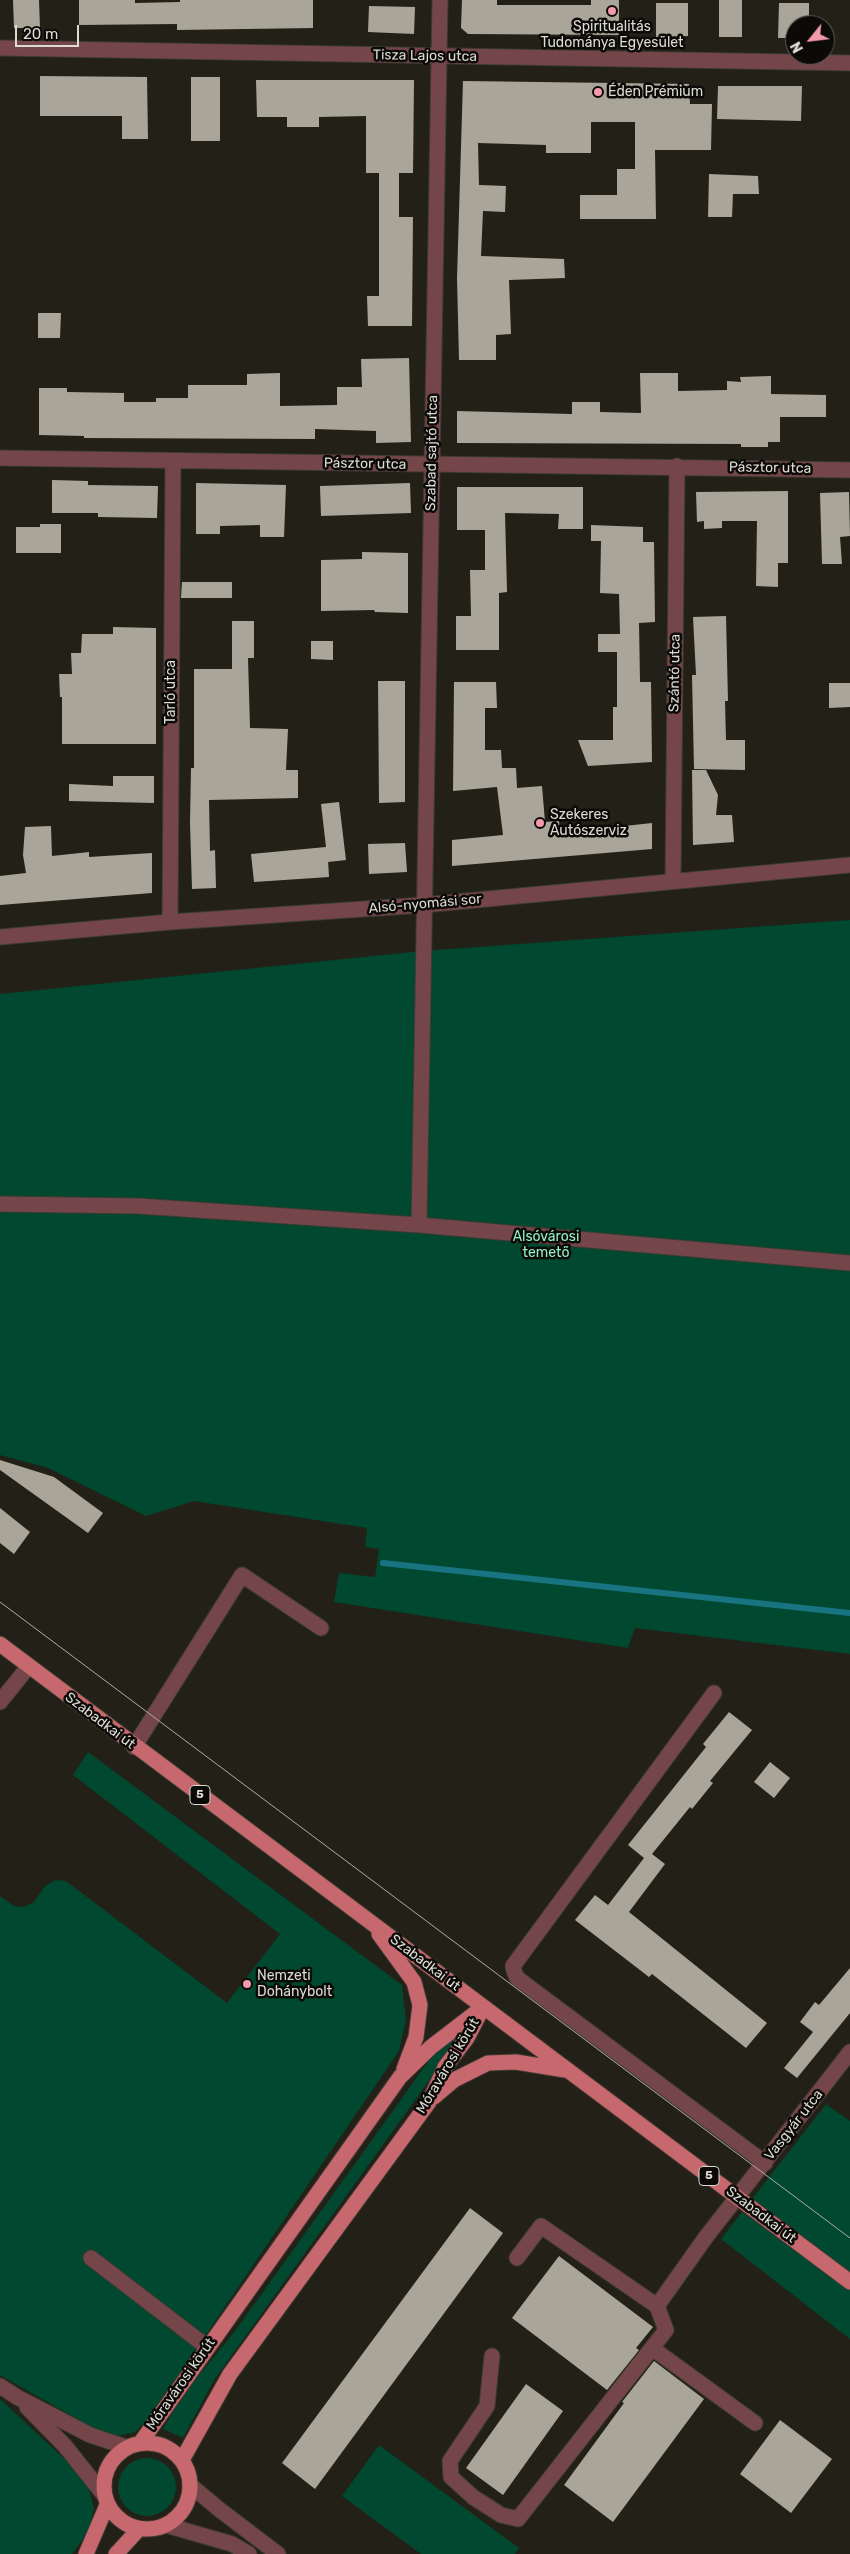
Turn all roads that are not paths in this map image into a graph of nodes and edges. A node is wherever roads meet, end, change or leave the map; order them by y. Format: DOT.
graph roads {
  1 [pos="440,0"];
  2 [pos="0,48"];
  3 [pos="440,56"];
  4 [pos="850,63"];
  5 [pos="0,458"];
  6 [pos="173,462"];
  7 [pos="432,464"];
  8 [pos="677,466"];
  9 [pos="850,470"];
  10 [pos="850,865"];
  11 [pos="673,880"];
  12 [pos="423,906"];
  13 [pos="170,922"];
  14 [pos="0,937"];
  15 [pos="0,1204"];
  16 [pos="419,1225"];
  17 [pos="850,1263"];
  18 [pos="321,1628"];
  19 [pos="0,1644"];
  20 [pos="29,1666"];
  21 [pos="714,1693"];
  22 [pos="0,1702"];
  23 [pos="134,1747"];
  24 [pos="369,1921"];
  25 [pos="483,2007"];
  26 [pos="850,2052"];
  27 [pos="568,2070"];
  28 [pos="400,2077"];
  29 [pos="429,2102"];
  30 [pos="765,2164"];
  31 [pos="737,2198"];
  32 [pos="91,2258"];
  33 [pos="516,2258"];
  34 [pos="850,2282"];
  35 [pos="657,2306"];
  36 [pos="207,2346"];
  37 [pos="652,2348"];
  38 [pos="492,2356"];
  39 [pos="0,2386"];
  40 [pos="17,2397"];
  41 [pos="755,2424"];
  42 [pos="140,2442"];
  43 [pos="126,2447"];
  44 [pos="182,2460"];
  45 [pos="190,2485"];
  46 [pos="106,2500"];
  47 [pos="166,2525"];
  48 [pos="139,2529"];
  49 [pos="86,2554"];
  50 [pos="116,2554"];
  51 [pos="249,2554"];
  52 [pos="278,2554"];
  1 -- 3 [label="street, Szabad sajtó utca"];
  2 -- 3 [label="street, Tisza Lajos utca"];
  3 -- 4 [label="street, Tisza Lajos utca"];
  3 -- 7 [label="street, Szabad sajtó utca"];
  5 -- 6 [label="street, Pásztor utca"];
  6 -- 7 [label="street, Pásztor utca"];
  6 -- 13 [label="street, Tarló utca"];
  7 -- 8 [label="street, Pásztor utca"];
  7 -- 12 [label="street, Szabad sajtó utca"];
  8 -- 9 [label="street, Pásztor utca"];
  8 -- 11 [label="street, Szántó utca"];
  10 -- 11 [label="street, Alsó-nyomási sor"];
  11 -- 12 [label="street, Alsó-nyomási sor"];
  12 -- 13 [label="street, Alsó-nyomási sor"];
  12 -- 16 [label="street, Szabad sajtó utca"];
  13 -- 14 [label="street, Alsó-nyomási sor"];
  15 -- 16 [label="street"];
  16 -- 17 [label="street"];
  18 -- 23 [label="street"];
  19 -- 20 [label="main road, Szabadkai út / 5"];
  20 -- 22 [label="street"];
  20 -- 23 [label="main road, Szabadkai út / 5"];
  21 -- 30 [label="street"];
  23 -- 24 [label="main road, Szabadkai út / 5"];
  24 -- 25 [label="main road, Szabadkai út / 5"];
  24 -- 28 [label="main road"];
  25 -- 27 [label="main road, Szabadkai út / 5"];
  25 -- 28 [label="main road, Móravárosi körút"];
  25 -- 29 [label="main road, Móravárosi körút"];
  26 -- 30 [label="street, Vasgyár utca"];
  27 -- 29 [label="main road"];
  27 -- 31 [label="main road, Szabadkai út / 5"];
  28 -- 36 [label="main road, Móravárosi körút"];
  29 -- 44 [label="main road, Móravárosi körút"];
  30 -- 31 [label="street, Vasgyár utca"];
  31 -- 34 [label="main road, Szabadkai út / 5"];
  31 -- 35 [label="street, Vasgyár utca"];
  32 -- 36 [label="street"];
  33 -- 35 [label="street"];
  35 -- 37 [label="street"];
  36 -- 42 [label="main road, Móravárosi körút"];
  37 -- 38 [label="street"];
  37 -- 41 [label="street"];
  39 -- 40 [label="street"];
  40 -- 43 [label="street"];
  40 -- 46 [label="street"];
  42 -- 43 [label="main road"];
  42 -- 44 [label="main road"];
  43 -- 46 [label="main road"];
  44 -- 45 [label="main road"];
  45 -- 47 [label="main road"];
  45 -- 52 [label="street"];
  46 -- 48 [label="main road"];
  46 -- 49 [label="main road"];
  47 -- 48 [label="main road"];
  47 -- 51 [label="street"];
  48 -- 50 [label="main road"];
}
